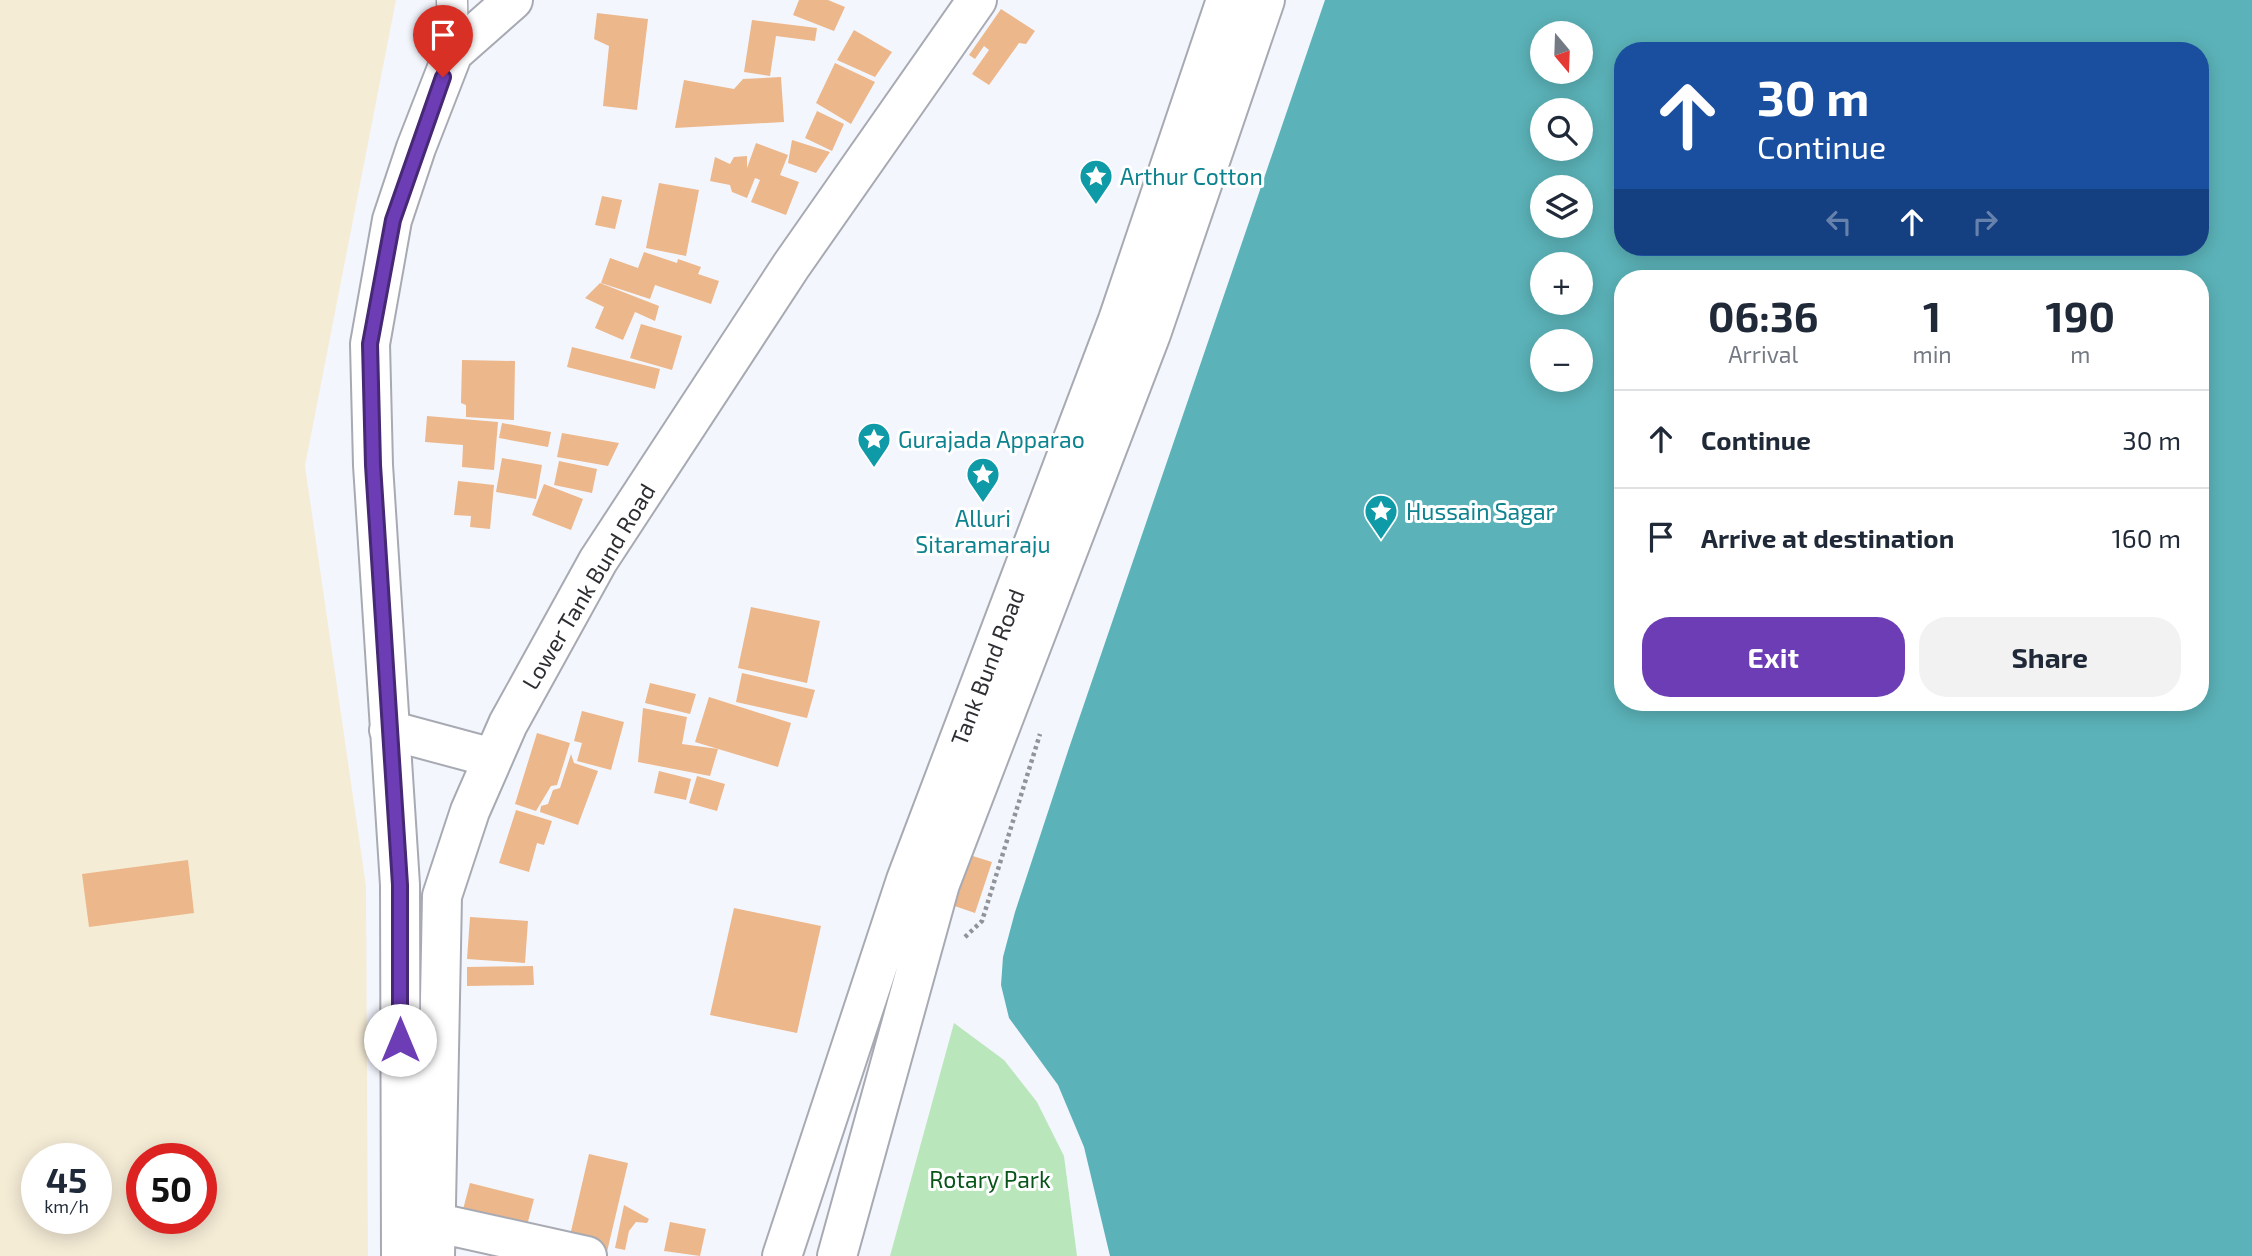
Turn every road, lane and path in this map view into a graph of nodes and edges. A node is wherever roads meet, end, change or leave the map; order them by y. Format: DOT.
graph roads {
  1 [pos="452,0"];
  2 [pos="513,0"];
  3 [pos="977,0"];
  4 [pos="1226,0"];
  5 [pos="1265,0"];
  6 [pos="453,53"];
  7 [pos="390,730"];
  8 [pos="493,758"];
  9 [pos="436,1239"];
  10 [pos="401,1256"];
  11 [pos="587,1256"];
  12 [pos="782,1256"];
  13 [pos="837,1256"];
  1 -- 6 [label="street"];
  2 -- 6 [label="main road"];
  3 -- 8 [label="main road, Lower Tank Bund Road"];
  4 -- 12 [label="main road, Tank Bund Road"];
  5 -- 13 [label="main road"];
  6 -- 7 [label="main road"];
  7 -- 8 [label="main road"];
  7 -- 10 [label="main road"];
  8 -- 9 [label="main road, Lower Tank Bund Road"];
  9 -- 11 [label="main road"];
}
